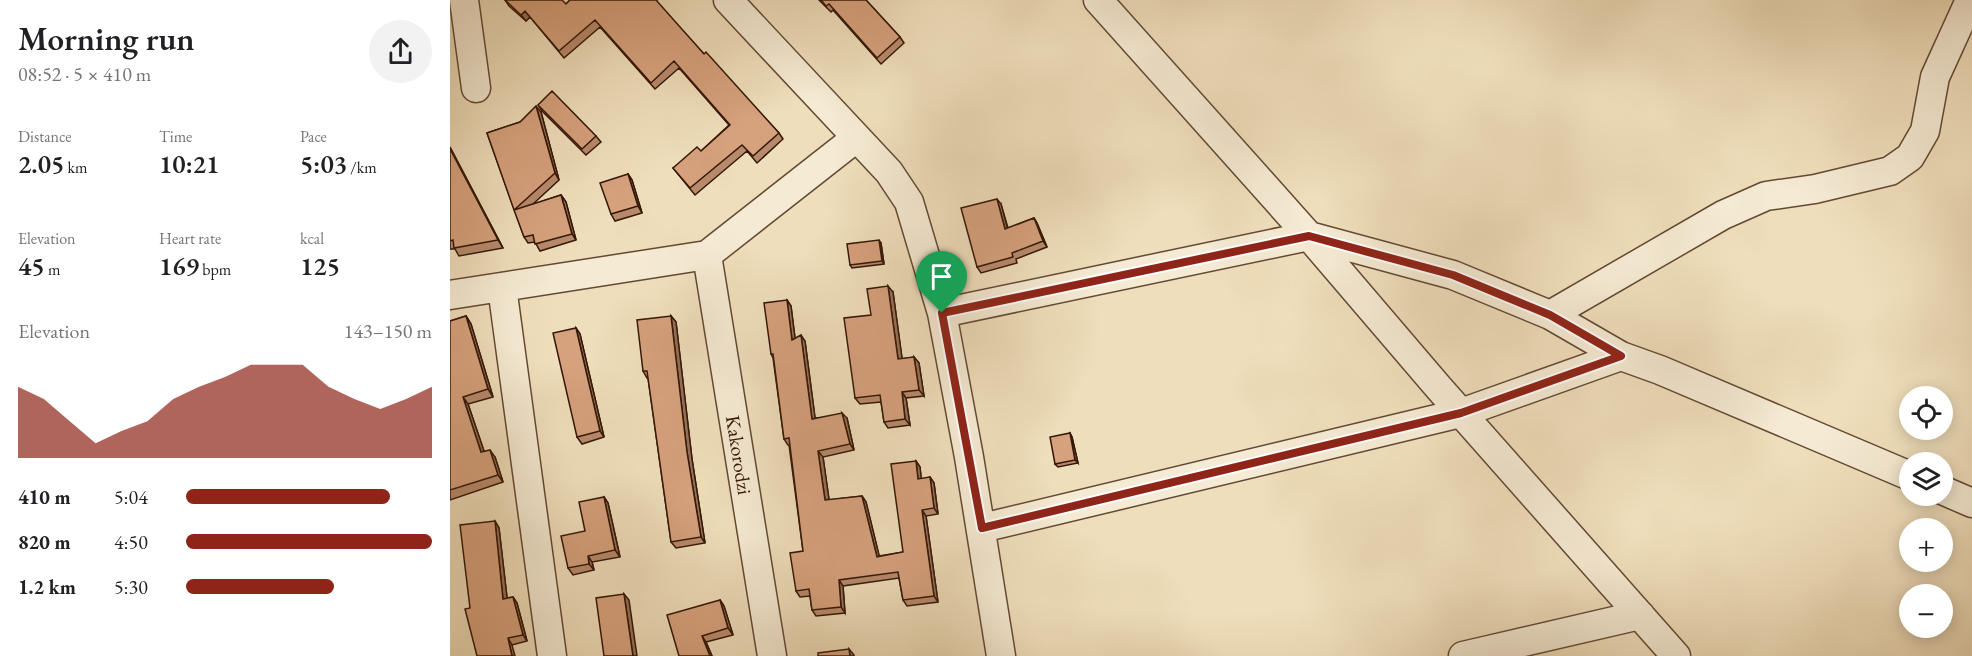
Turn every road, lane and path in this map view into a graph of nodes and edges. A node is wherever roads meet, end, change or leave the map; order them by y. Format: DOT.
graph roads {
  1 [pos="464,0"];
  2 [pos="728,0"];
  3 [pos="1098,0"];
  4 [pos="1970,0"];
  5 [pos="476,88"];
  6 [pos="856,138"];
  7 [pos="1309,236"];
  8 [pos="707,255"];
  9 [pos="502,287"];
  10 [pos="450,295"];
  11 [pos="942,313"];
  12 [pos="1550,315"];
  13 [pos="1621,356"];
  14 [pos="1461,413"];
  15 [pos="1899,471"];
  16 [pos="1953,494"];
  17 [pos="1972,502"];
  18 [pos="982,528"];
  19 [pos="1640,615"];
  20 [pos="552,656"];
  21 [pos="772,656"];
  22 [pos="1002,656"];
  23 [pos="1463,656"];
  24 [pos="1677,656"];
  1 -- 5 [label="street"];
  2 -- 6 [label="street"];
  3 -- 7 [label="street"];
  4 -- 12 [label="street"];
  6 -- 8 [label="street"];
  6 -- 11 [label="street"];
  7 -- 11 [label="street"];
  7 -- 12 [label="street"];
  7 -- 14 [label="street"];
  8 -- 9 [label="street"];
  8 -- 21 [label="street, Kakorodzi"];
  9 -- 10 [label="street"];
  9 -- 20 [label="street"];
  11 -- 18 [label="street"];
  12 -- 13 [label="street"];
  13 -- 14 [label="street"];
  13 -- 15 [label="street"];
  14 -- 18 [label="street"];
  14 -- 19 [label="street"];
  16 -- 17 [label="street"];
  18 -- 22 [label="street"];
  19 -- 23 [label="street"];
  19 -- 24 [label="street"];
}
